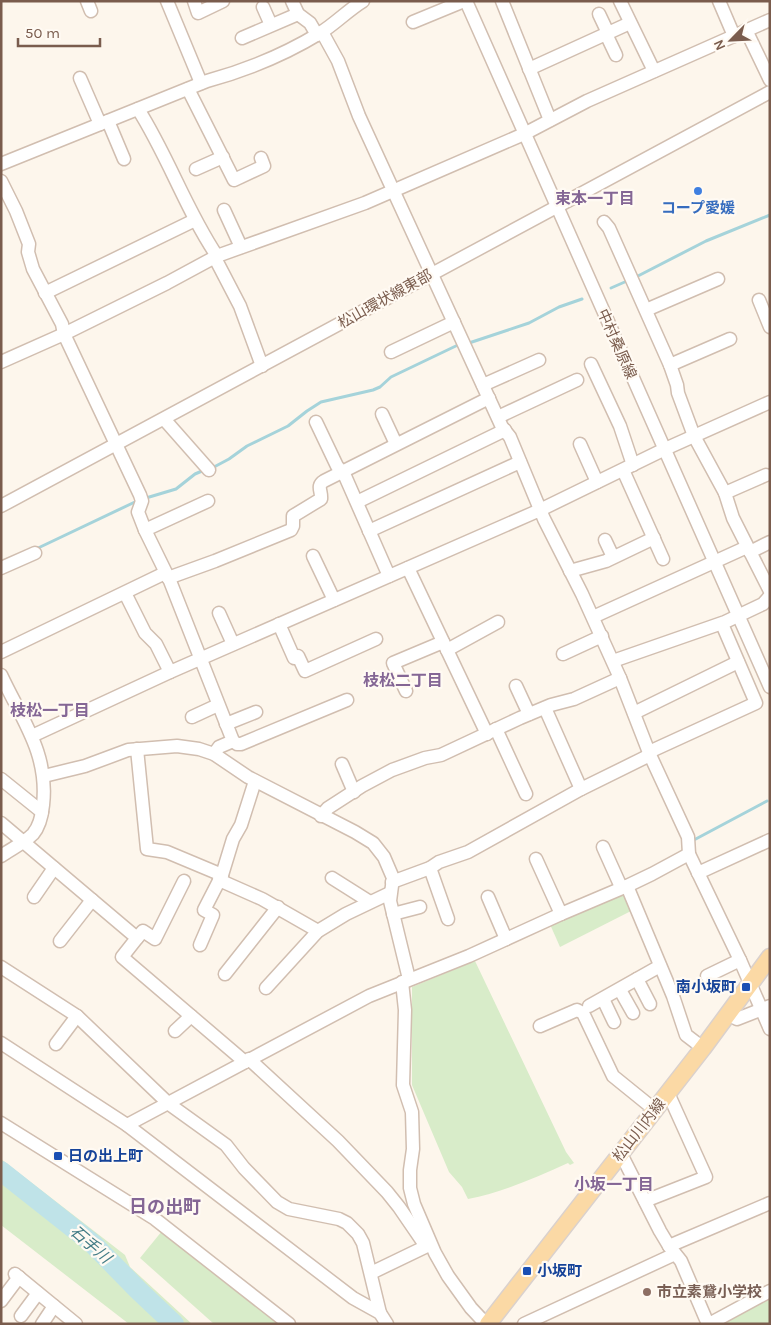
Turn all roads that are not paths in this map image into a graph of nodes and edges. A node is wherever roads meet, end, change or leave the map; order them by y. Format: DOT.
graph roads {
  1 [pos="167,1"];
  2 [pos="194,1"];
  3 [pos="223,1"];
  4 [pos="292,1"];
  5 [pos="363,1"];
  6 [pos="465,1"];
  7 [pos="502,1"];
  8 [pos="620,1"];
  9 [pos="719,1"];
  10 [pos="263,7"];
  11 [pos="298,14"];
  12 [pos="599,14"];
  13 [pos="770,20"];
  14 [pos="413,22"];
  15 [pos="630,23"];
  16 [pos="271,25"];
  17 [pos="740,33"];
  18 [pos="319,34"];
  19 [pos="607,34"];
  20 [pos="242,38"];
  21 [pos="616,55"];
  22 [pos="529,69"];
  23 [pos="654,71"];
  24 [pos="80,78"];
  25 [pos="770,80"];
  26 [pos="201,83"];
  27 [pos="188,89"];
  28 [pos="770,92"];
  29 [pos="138,109"];
  30 [pos="550,120"];
  31 [pos="104,122"];
  32 [pos="524,134"];
  33 [pos="222,157"];
  34 [pos="260,158"];
  35 [pos="124,159"];
  36 [pos="1,164"];
  37 [pos="196,169"];
  38 [pos="1,181"];
  39 [pos="392,191"];
  40 [pos="556,207"];
  41 [pos="224,210"];
  42 [pos="195,220"];
  43 [pos="604,222"];
  44 [pos="241,247"];
  45 [pos="216,257"];
  46 [pos="432,273"];
  47 [pos="718,279"];
  48 [pos="45,293"];
  49 [pos="759,300"];
  50 [pos="646,310"];
  51 [pos="454,322"];
  52 [pos="770,326"];
  53 [pos="64,334"];
  54 [pos="730,339"];
  55 [pos="391,352"];
  56 [pos="2,358"];
  57 [pos="539,360"];
  58 [pos="592,364"];
  59 [pos="670,365"];
  60 [pos="262,366"];
  61 [pos="577,380"];
  62 [pos="483,385"];
  63 [pos="489,398"];
  64 [pos="770,402"];
  65 [pos="382,414"];
  66 [pos="498,417"];
  67 [pos="164,419"];
  68 [pos="316,422"];
  69 [pos="505,430"];
  70 [pos="694,436"];
  71 [pos="396,444"];
  72 [pos="580,444"];
  73 [pos="115,445"];
  74 [pos="665,449"];
  75 [pos="520,462"];
  76 [pos="628,467"];
  77 [pos="209,470"];
  78 [pos="341,472"];
  79 [pos="766,475"];
  80 [pos="597,482"];
  81 [pos="725,493"];
  82 [pos="208,500"];
  83 [pos="356,502"];
  84 [pos="1,506"];
  85 [pos="540,510"];
  86 [pos="145,530"];
  87 [pos="369,531"];
  88 [pos="654,538"];
  89 [pos="605,540"];
  90 [pos="770,542"];
  91 [pos="748,550"];
  92 [pos="35,553"];
  93 [pos="313,556"];
  94 [pos="613,558"];
  95 [pos="663,559"];
  96 [pos="715,562"];
  97 [pos="1,568"];
  98 [pos="408,568"];
  99 [pos="570,571"];
  100 [pos="166,575"];
  101 [pos="389,576"];
  102 [pos="770,591"];
  103 [pos="125,592"];
  104 [pos="770,596"];
  105 [pos="334,600"];
  106 [pos="219,612"];
  107 [pos="739,616"];
  108 [pos="593,617"];
  109 [pos="498,622"];
  110 [pos="279,624"];
  111 [pos="722,624"];
  112 [pos="602,636"];
  113 [pos="376,639"];
  114 [pos="233,644"];
  115 [pos="445,646"];
  116 [pos="1,652"];
  117 [pos="563,654"];
  118 [pos="199,659"];
  119 [pos="613,661"];
  120 [pos="738,662"];
  121 [pos="170,672"];
  122 [pos="620,678"];
  123 [pos="2,679"];
  124 [pos="516,686"];
  125 [pos="770,687"];
  126 [pos="406,691"];
  127 [pos="347,700"];
  128 [pos="218,705"];
  129 [pos="545,708"];
  130 [pos="256,712"];
  131 [pos="634,713"];
  132 [pos="529,714"];
  133 [pos="192,717"];
  134 [pos="226,724"];
  135 [pos="492,732"];
  136 [pos="32,736"];
  137 [pos="233,741"];
  138 [pos="137,749"];
  139 [pos="214,754"];
  140 [pos="649,754"];
  141 [pos="342,764"];
  142 [pos="44,776"];
  143 [pos="1,779"];
  144 [pos="255,781"];
  145 [pos="581,789"];
  146 [pos="354,792"];
  147 [pos="526,794"];
  148 [pos="42,812"];
  149 [pos="321,816"];
  150 [pos="1,823"];
  151 [pos="770,840"];
  152 [pos="23,841"];
  153 [pos="603,847"];
  154 [pos="689,854"];
  155 [pos="1,856"];
  156 [pos="536,860"];
  157 [pos="54,868"];
  158 [pos="430,868"];
  159 [pos="698,873"];
  160 [pos="220,877"];
  161 [pos="332,878"];
  162 [pos="184,881"];
  163 [pos="624,887"];
  164 [pos="391,888"];
  165 [pos="34,897"];
  166 [pos="488,897"];
  167 [pos="92,900"];
  168 [pos="370,902"];
  169 [pos="278,907"];
  170 [pos="420,907"];
  171 [pos="393,914"];
  172 [pos="561,914"];
  173 [pos="448,919"];
  174 [pos="318,931"];
  175 [pos="137,938"];
  176 [pos="506,939"];
  177 [pos="60,941"];
  178 [pos="200,945"];
  179 [pos="770,957"];
  180 [pos="740,960"];
  181 [pos="660,966"];
  182 [pos="1,967"];
  183 [pos="225,974"];
  184 [pos="706,976"];
  185 [pos="637,979"];
  186 [pos="405,980"];
  187 [pos="750,984"];
  188 [pos="266,988"];
  189 [pos="620,990"];
  190 [pos="603,1000"];
  191 [pos="650,1004"];
  192 [pos="590,1006"];
  193 [pos="766,1008"];
  194 [pos="633,1013"];
  195 [pos="728,1014"];
  196 [pos="77,1016"];
  197 [pos="191,1016"];
  198 [pos="614,1022"];
  199 [pos="540,1026"];
  200 [pos="770,1029"];
  201 [pos="175,1031"];
  202 [pos="1,1043"];
  203 [pos="56,1044"];
  204 [pos="703,1048"];
  205 [pos="247,1061"];
  206 [pos="668,1093"];
  207 [pos="169,1104"];
  208 [pos="655,1110"];
  209 [pos="1,1123"];
  210 [pos="127,1125"];
  211 [pos="621,1154"];
  212 [pos="645,1201"];
  213 [pos="770,1203"];
  214 [pos="429,1245"];
  215 [pos="672,1250"];
  216 [pos="371,1272"];
  217 [pos="770,1291"];
  218 [pos="38,1293"];
  219 [pos="1,1301"];
  220 [pos="54,1306"];
  221 [pos="21,1316"];
  222 [pos="383,1318"];
  223 [pos="42,1324"];
  224 [pos="76,1324"];
  225 [pos="289,1324"];
  226 [pos="487,1324"];
  227 [pos="524,1324"];
  228 [pos="709,1324"];
  1 -- 26 [label="street"];
  2 -- 3 [label="street"];
  4 -- 11 [label="street"];
  5 -- 18 [label="street"];
  6 -- 14 [label="street"];
  6 -- 32 [label="street, 中村桑原線"];
  7 -- 22 [label="street"];
  8 -- 15 [label="street"];
  9 -- 17 [label="street"];
  10 -- 16 [label="street"];
  11 -- 16 [label="street"];
  11 -- 18 [label="street"];
  12 -- 19 [label="street"];
  13 -- 17 [label="street"];
  15 -- 19 [label="street"];
  15 -- 23 [label="street"];
  16 -- 20 [label="street"];
  17 -- 23 [label="street"];
  17 -- 25 [label="street"];
  18 -- 26 [label="street"];
  18 -- 39 [label="street"];
  19 -- 21 [label="street"];
  19 -- 22 [label="street"];
  22 -- 30 [label="street"];
  23 -- 30 [label="street"];
  24 -- 31 [label="street"];
  26 -- 27 [label="street"];
  27 -- 29 [label="street"];
  27 -- 33 [label="street"];
  28 -- 40 [label="street, 松山環状線東部"];
  29 -- 31 [label="street"];
  29 -- 42 [label="street"];
  30 -- 32 [label="street"];
  31 -- 35 [label="street"];
  31 -- 36 [label="street"];
  32 -- 39 [label="street"];
  32 -- 40 [label="street, 中村桑原線"];
  33 -- 34 [label="street"];
  33 -- 37 [label="street"];
  38 -- 48 [label="street"];
  39 -- 44 [label="street"];
  39 -- 46 [label="street"];
  40 -- 46 [label="street, 松山環状線東部"];
  40 -- 74 [label="street, 中村桑原線"];
  41 -- 44 [label="street"];
  42 -- 45 [label="street"];
  42 -- 48 [label="street"];
  43 -- 50 [label="street"];
  44 -- 45 [label="street"];
  45 -- 53 [label="street"];
  45 -- 60 [label="street"];
  46 -- 51 [label="street"];
  46 -- 60 [label="street, 松山環状線東部"];
  47 -- 50 [label="street"];
  48 -- 53 [label="street"];
  49 -- 52 [label="street"];
  50 -- 59 [label="street"];
  51 -- 55 [label="street"];
  51 -- 62 [label="street"];
  53 -- 56 [label="street"];
  53 -- 73 [label="street"];
  54 -- 59 [label="street"];
  57 -- 62 [label="street"];
  58 -- 76 [label="street"];
  59 -- 70 [label="street"];
  60 -- 67 [label="street, 松山環状線東部"];
  61 -- 66 [label="street"];
  62 -- 63 [label="street"];
  63 -- 66 [label="street"];
  63 -- 71 [label="street"];
  64 -- 70 [label="street"];
  65 -- 71 [label="street"];
  66 -- 69 [label="street"];
  67 -- 73 [label="street, 松山環状線東部"];
  67 -- 77 [label="street"];
  68 -- 78 [label="street"];
  69 -- 75 [label="street"];
  69 -- 83 [label="street"];
  70 -- 74 [label="street"];
  70 -- 81 [label="street"];
  71 -- 78 [label="street"];
  72 -- 80 [label="street"];
  73 -- 84 [label="street, 松山環状線東部"];
  73 -- 86 [label="street"];
  74 -- 76 [label="street"];
  74 -- 96 [label="street, 中村桑原線"];
  75 -- 85 [label="street"];
  75 -- 87 [label="street"];
  76 -- 80 [label="street"];
  76 -- 88 [label="street"];
  78 -- 83 [label="street"];
  78 -- 100 [label="street"];
  79 -- 81 [label="street"];
  80 -- 85 [label="street"];
  81 -- 91 [label="street"];
  82 -- 86 [label="street"];
  83 -- 87 [label="street"];
  85 -- 98 [label="street"];
  85 -- 99 [label="street"];
  86 -- 100 [label="street"];
  87 -- 101 [label="street"];
  88 -- 94 [label="street"];
  88 -- 95 [label="street"];
  89 -- 94 [label="street"];
  90 -- 91 [label="street"];
  91 -- 96 [label="street"];
  91 -- 102 [label="street"];
  92 -- 97 [label="street"];
  93 -- 105 [label="street"];
  94 -- 99 [label="street"];
  96 -- 107 [label="street, 中村桑原線"];
  96 -- 108 [label="street"];
  98 -- 101 [label="street"];
  98 -- 115 [label="street"];
  99 -- 108 [label="street"];
  100 -- 103 [label="street"];
  100 -- 118 [label="street"];
  101 -- 105 [label="street"];
  103 -- 116 [label="street"];
  103 -- 121 [label="street"];
  104 -- 107 [label="street"];
  105 -- 110 [label="street"];
  106 -- 114 [label="street"];
  107 -- 111 [label="street"];
  107 -- 125 [label="street, 中村桑原線"];
  108 -- 112 [label="street"];
  109 -- 115 [label="street"];
  110 -- 113 [label="street"];
  110 -- 114 [label="street"];
  111 -- 119 [label="street"];
  111 -- 120 [label="street"];
  112 -- 117 [label="street"];
  112 -- 119 [label="street"];
  114 -- 118 [label="street"];
  115 -- 126 [label="street"];
  115 -- 135 [label="street"];
  118 -- 121 [label="street"];
  118 -- 128 [label="street"];
  119 -- 122 [label="street"];
  120 -- 131 [label="street"];
  120 -- 140 [label="street"];
  121 -- 136 [label="street"];
  122 -- 129 [label="street"];
  122 -- 131 [label="street"];
  123 -- 136 [label="street"];
  124 -- 132 [label="street"];
  127 -- 137 [label="street"];
  128 -- 133 [label="street"];
  128 -- 134 [label="street"];
  129 -- 132 [label="street"];
  129 -- 145 [label="street"];
  130 -- 134 [label="street"];
  131 -- 140 [label="street"];
  132 -- 135 [label="street"];
  134 -- 137 [label="street"];
  135 -- 146 [label="street"];
  135 -- 147 [label="street"];
  136 -- 142 [label="street"];
  137 -- 139 [label="street"];
  138 -- 139 [label="street"];
  138 -- 142 [label="street"];
  138 -- 160 [label="street"];
  139 -- 144 [label="street"];
  140 -- 145 [label="street"];
  140 -- 154 [label="street"];
  141 -- 146 [label="street"];
  142 -- 148 [label="street"];
  143 -- 148 [label="street"];
  144 -- 149 [label="street"];
  144 -- 160 [label="street"];
  145 -- 158 [label="street"];
  146 -- 149 [label="street"];
  148 -- 152 [label="street"];
  149 -- 164 [label="street"];
  150 -- 152 [label="street"];
  151 -- 159 [label="street"];
  152 -- 155 [label="street"];
  152 -- 157 [label="street"];
  153 -- 163 [label="street"];
  154 -- 159 [label="street"];
  154 -- 163 [label="street"];
  156 -- 172 [label="street"];
  157 -- 165 [label="street"];
  157 -- 167 [label="street"];
  158 -- 164 [label="street"];
  158 -- 173 [label="street"];
  159 -- 180 [label="street"];
  160 -- 169 [label="street"];
  160 -- 178 [label="street"];
  161 -- 168 [label="street"];
  162 -- 175 [label="street"];
  163 -- 172 [label="street"];
  163 -- 181 [label="street"];
  164 -- 168 [label="street"];
  164 -- 171 [label="street"];
  166 -- 176 [label="street"];
  167 -- 175 [label="street"];
  167 -- 177 [label="street"];
  168 -- 174 [label="street"];
  169 -- 174 [label="street"];
  169 -- 183 [label="street"];
  170 -- 171 [label="street"];
  171 -- 186 [label="street"];
  172 -- 176 [label="street"];
  174 -- 188 [label="street"];
  175 -- 197 [label="street"];
  176 -- 186 [label="street"];
  179 -- 187 [label="main road, 松山川内線"];
  180 -- 184 [label="street"];
  180 -- 187 [label="street"];
  181 -- 185 [label="street"];
  181 -- 204 [label="street"];
  182 -- 196 [label="street"];
  185 -- 189 [label="street"];
  185 -- 191 [label="street"];
  186 -- 205 [label="street"];
  186 -- 214 [label="street"];
  187 -- 193 [label="street"];
  187 -- 195 [label="main road, 松山川内線"];
  189 -- 190 [label="street"];
  189 -- 194 [label="street"];
  190 -- 192 [label="street"];
  190 -- 198 [label="street"];
  193 -- 195 [label="street"];
  193 -- 200 [label="street"];
  195 -- 204 [label="main road, 松山川内線"];
  196 -- 203 [label="street"];
  196 -- 207 [label="street"];
  197 -- 201 [label="street"];
  197 -- 205 [label="street"];
  199 -- 208 [label="street"];
  202 -- 210 [label="street"];
  204 -- 206 [label="main road, 松山川内線"];
  205 -- 207 [label="street"];
  205 -- 214 [label="street"];
  206 -- 208 [label="main road, 松山川内線"];
  206 -- 212 [label="street"];
  207 -- 210 [label="street"];
  207 -- 216 [label="street"];
  208 -- 211 [label="main road, 松山川内線"];
  209 -- 225 [label="street"];
  210 -- 222 [label="street"];
  211 -- 212 [label="street"];
  211 -- 226 [label="main road, 松山川内線"];
  212 -- 215 [label="street"];
  213 -- 215 [label="street"];
  214 -- 216 [label="street"];
  214 -- 226 [label="street"];
  215 -- 227 [label="street"];
  215 -- 228 [label="street"];
  216 -- 222 [label="street"];
  217 -- 228 [label="street"];
  218 -- 219 [label="street"];
  218 -- 220 [label="street"];
  218 -- 221 [label="street"];
  220 -- 223 [label="street"];
  220 -- 224 [label="street"];
}
